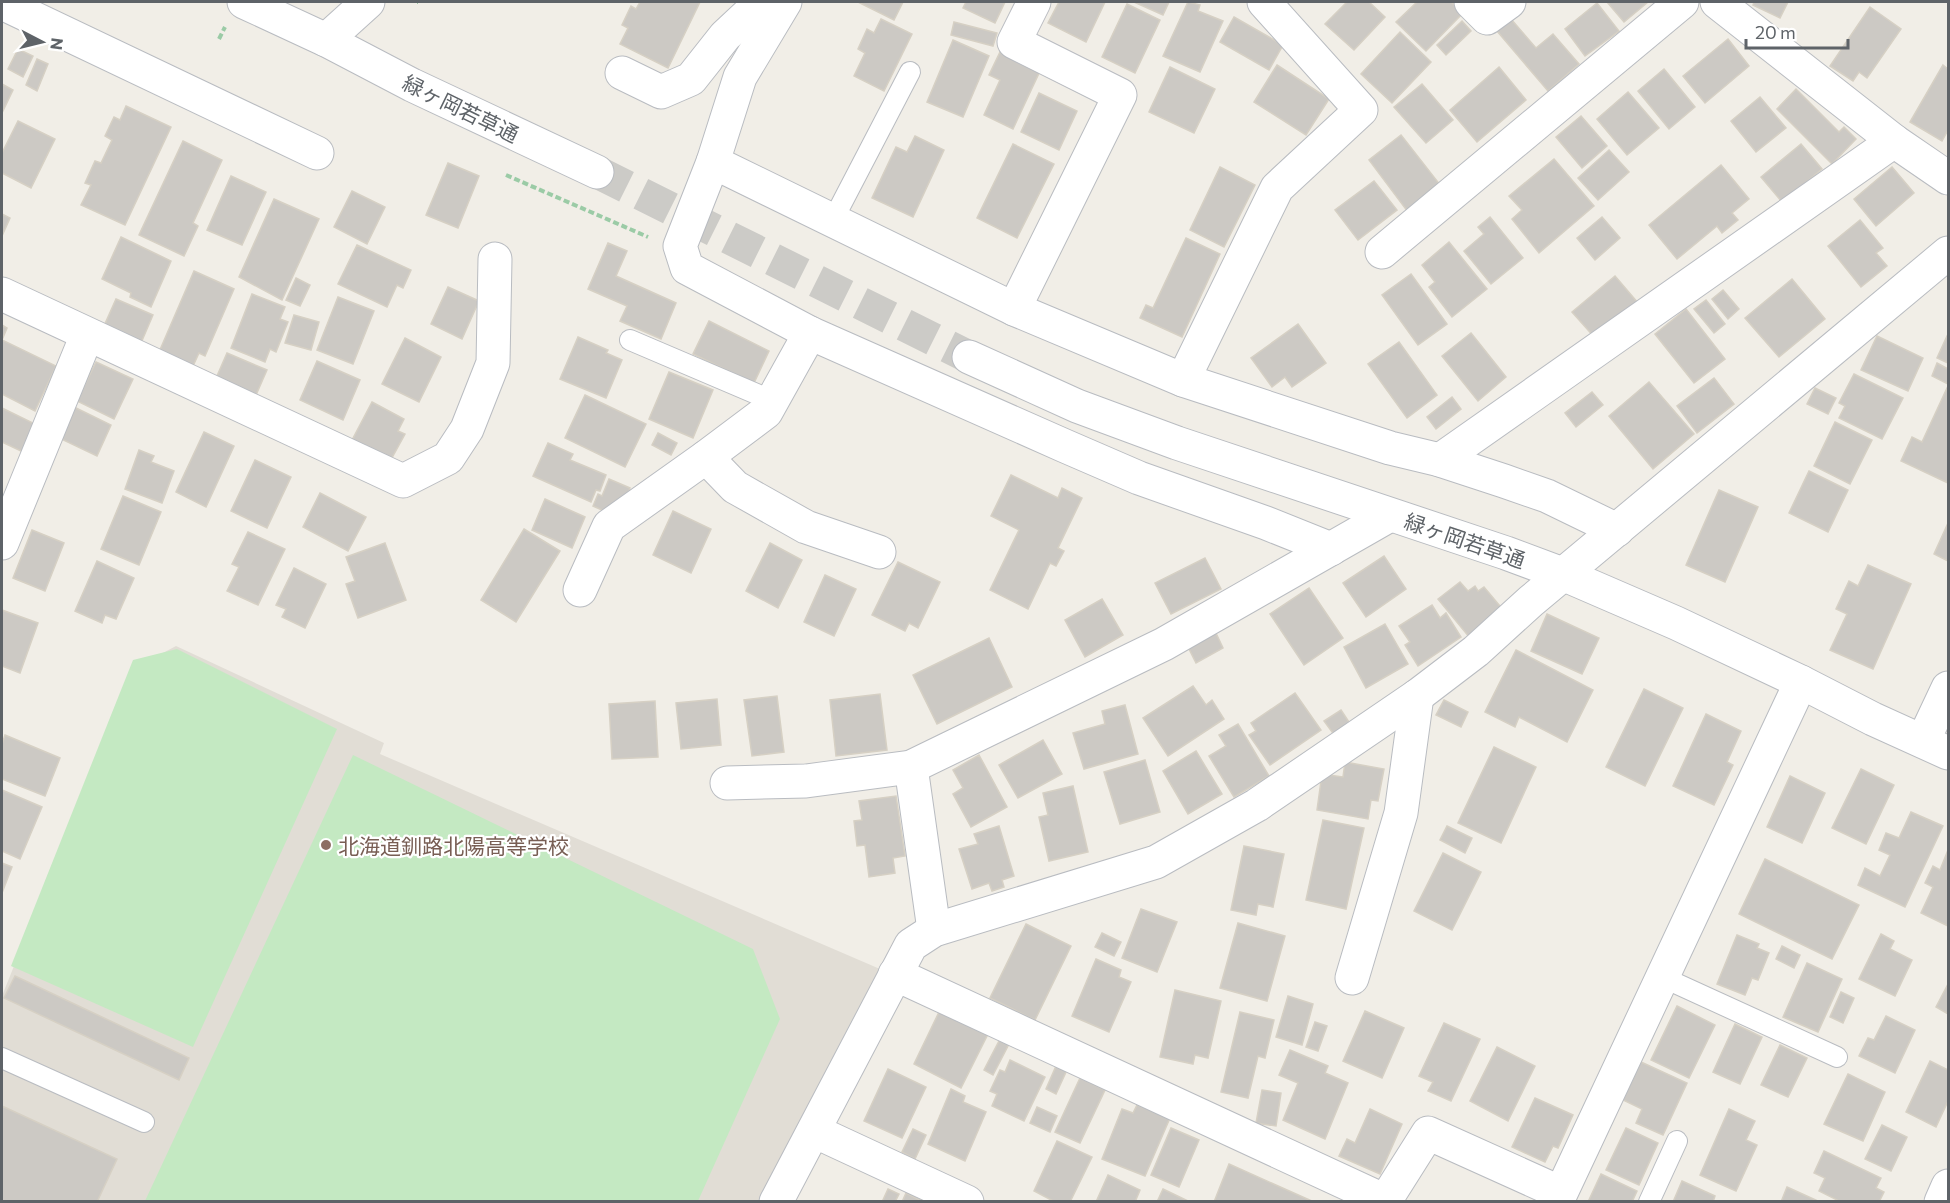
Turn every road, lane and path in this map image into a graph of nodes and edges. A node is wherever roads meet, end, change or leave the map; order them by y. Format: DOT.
graph roads {
  1 [pos="244,2"];
  2 [pos="336,2"];
  3 [pos="368,2"];
  4 [pos="1034,2"];
  5 [pos="1264,2"];
  6 [pos="1471,2"];
  7 [pos="1509,2"];
  8 [pos="1682,2"];
  9 [pos="1717,2"];
  10 [pos="2,3"];
  11 [pos="782,6"];
  12 [pos="326,40"];
  13 [pos="910,72"];
  14 [pos="622,73"];
  15 [pos="1894,141"];
  16 [pos="317,153"];
  17 [pos="713,162"];
  18 [pos="597,172"];
  19 [pos="506,175"];
  20 [pos="1948,178"];
  21 [pos="833,220"];
  22 [pos="652,239"];
  23 [pos="1382,252"];
  24 [pos="1948,253"];
  25 [pos="495,259"];
  26 [pos="2,294"];
  27 [pos="1014,309"];
  28 [pos="810,333"];
  29 [pos="87,335"];
  30 [pos="630,340"];
  31 [pos="969,357"];
  32 [pos="1183,380"];
  33 [pos="772,400"];
  34 [pos="706,457"];
  35 [pos="1440,460"];
  36 [pos="1390,515"];
  37 [pos="1617,530"];
  38 [pos="2,543"];
  39 [pos="1331,549"];
  40 [pos="879,552"];
  41 [pos="1565,575"];
  42 [pos="580,590"];
  43 [pos="1800,682"];
  44 [pos="1948,688"];
  45 [pos="1417,696"];
  46 [pos="1936,747"];
  47 [pos="911,767"];
  48 [pos="727,783"];
  49 [pos="934,930"];
  50 [pos="895,974"];
  51 [pos="1662,977"];
  52 [pos="1352,978"];
  53 [pos="1837,1057"];
  54 [pos="2,1058"];
  55 [pos="144,1122"];
  56 [pos="814,1131"];
  57 [pos="1677,1141"];
  58 [pos="1559,1197"];
  59 [pos="776,1202"];
  60 [pos="967,1202"];
  61 [pos="1649,1202"];
  1 -- 12 [label="street, 緑ヶ岡若草通"];
  2 -- 12 [label="street"];
  3 -- 12 [label="street"];
  4 -- 27 [label="street"];
  5 -- 32 [label="street"];
  6 -- 7 [label="street"];
  8 -- 23 [label="street"];
  9 -- 15 [label="street"];
  10 -- 16 [label="street"];
  11 -- 14 [label="street"];
  11 -- 17 [label="street"];
  12 -- 18 [label="street, 緑ヶ岡若草通"];
  13 -- 21 [label="lane"];
  15 -- 20 [label="street"];
  15 -- 35 [label="street"];
  17 -- 21 [label="street"];
  17 -- 28 [label="street"];
  19 -- 22 [label="path"];
  21 -- 27 [label="street"];
  24 -- 37 [label="street"];
  25 -- 29 [label="street"];
  26 -- 29 [label="street"];
  27 -- 32 [label="street"];
  28 -- 33 [label="street"];
  28 -- 39 [label="street"];
  29 -- 38 [label="street"];
  30 -- 33 [label="lane"];
  31 -- 36 [label="street, 緑ヶ岡若草通"];
  32 -- 35 [label="street"];
  33 -- 34 [label="street"];
  34 -- 40 [label="street"];
  34 -- 42 [label="street"];
  35 -- 37 [label="street"];
  36 -- 39 [label="street"];
  36 -- 41 [label="street, 緑ヶ岡若草通"];
  37 -- 41 [label="street"];
  39 -- 47 [label="street"];
  41 -- 43 [label="street, 緑ヶ岡若草通"];
  41 -- 45 [label="street"];
  43 -- 46 [label="street, 緑ヶ岡若草通"];
  43 -- 51 [label="street"];
  44 -- 46 [label="street"];
  45 -- 49 [label="street"];
  45 -- 52 [label="street"];
  47 -- 48 [label="street"];
  47 -- 49 [label="street"];
  49 -- 50 [label="street"];
  50 -- 56 [label="street"];
  50 -- 58 [label="street"];
  51 -- 53 [label="lane"];
  51 -- 58 [label="street"];
  54 -- 55 [label="lane"];
  56 -- 59 [label="street"];
  56 -- 60 [label="street"];
  57 -- 61 [label="lane"];
}
